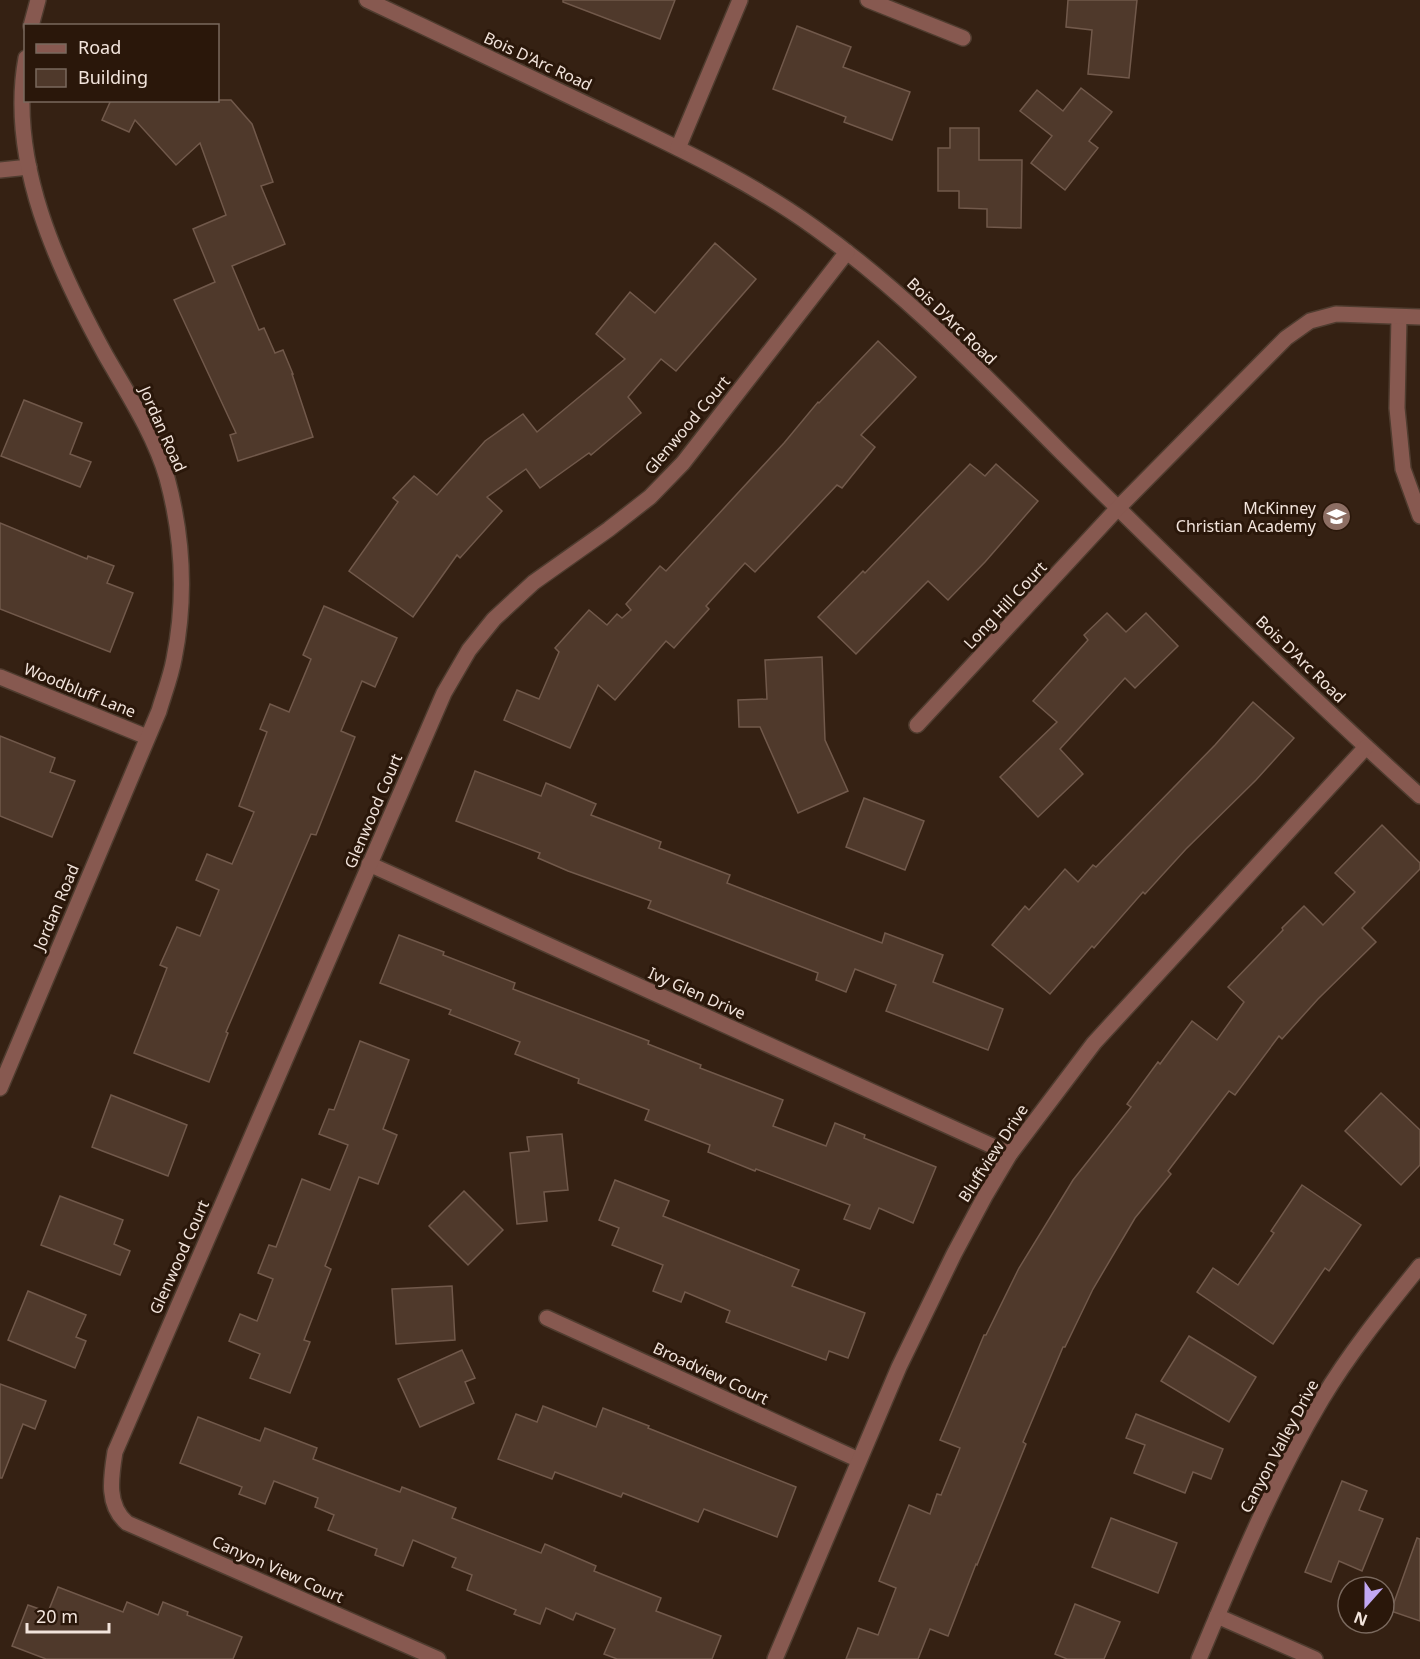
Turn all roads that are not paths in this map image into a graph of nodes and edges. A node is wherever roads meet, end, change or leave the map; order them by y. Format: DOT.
graph roads {
  1 [pos="38,0"];
  2 [pos="368,0"];
  3 [pos="740,0"];
  4 [pos="868,0"];
  5 [pos="32,24"];
  6 [pos="963,38"];
  7 [pos="24,85"];
  8 [pos="678,147"];
  9 [pos="29,167"];
  10 [pos="0,170"];
  11 [pos="847,252"];
  12 [pos="1399,317"];
  13 [pos="1420,317"];
  14 [pos="1118,508"];
  15 [pos="1420,516"];
  16 [pos="0,677"];
  17 [pos="917,725"];
  18 [pos="147,737"];
  19 [pos="1366,747"];
  20 [pos="1420,796"];
  21 [pos="369,864"];
  22 [pos="4,1068"];
  23 [pos="0,1089"];
  24 [pos="1010,1154"];
  25 [pos="1418,1273"];
  26 [pos="548,1318"];
  27 [pos="859,1460"];
  28 [pos="114,1501"];
  29 [pos="1217,1616"];
  30 [pos="438,1659"];
  31 [pos="775,1659"];
  32 [pos="1198,1659"];
  33 [pos="1315,1659"];
  1 -- 5 [label="street"];
  2 -- 8 [label="street, Bois D'Arc Road"];
  3 -- 8 [label="street"];
  4 -- 6 [label="street"];
  7 -- 9 [label="street, Jordan Road"];
  8 -- 11 [label="street, Bois D'Arc Road"];
  9 -- 10 [label="street"];
  9 -- 18 [label="street, Jordan Road"];
  11 -- 14 [label="street, Bois D'Arc Road"];
  11 -- 21 [label="street, Glenwood Court"];
  12 -- 13 [label="street, Long Hill Court"];
  12 -- 14 [label="street, Long Hill Court"];
  12 -- 15 [label="street"];
  14 -- 17 [label="street, Long Hill Court"];
  14 -- 19 [label="street, Bois D'Arc Road"];
  16 -- 18 [label="street, Woodbluff Lane"];
  18 -- 22 [label="street, Jordan Road"];
  19 -- 20 [label="street, Bois D'Arc Road"];
  19 -- 24 [label="street, Bluffview Drive"];
  21 -- 24 [label="street, Ivy Glen Drive"];
  21 -- 28 [label="street, Glenwood Court"];
  22 -- 23 [label="street, Jordan Road"];
  24 -- 27 [label="street, Bluffview Drive"];
  25 -- 29 [label="street, Canyon Valley Drive"];
  26 -- 27 [label="street, Broadview Court"];
  27 -- 31 [label="street, Bluffview Drive"];
  28 -- 30 [label="street, Canyon View Court"];
  29 -- 32 [label="street, Canyon Valley Drive"];
  29 -- 33 [label="street"];
}
